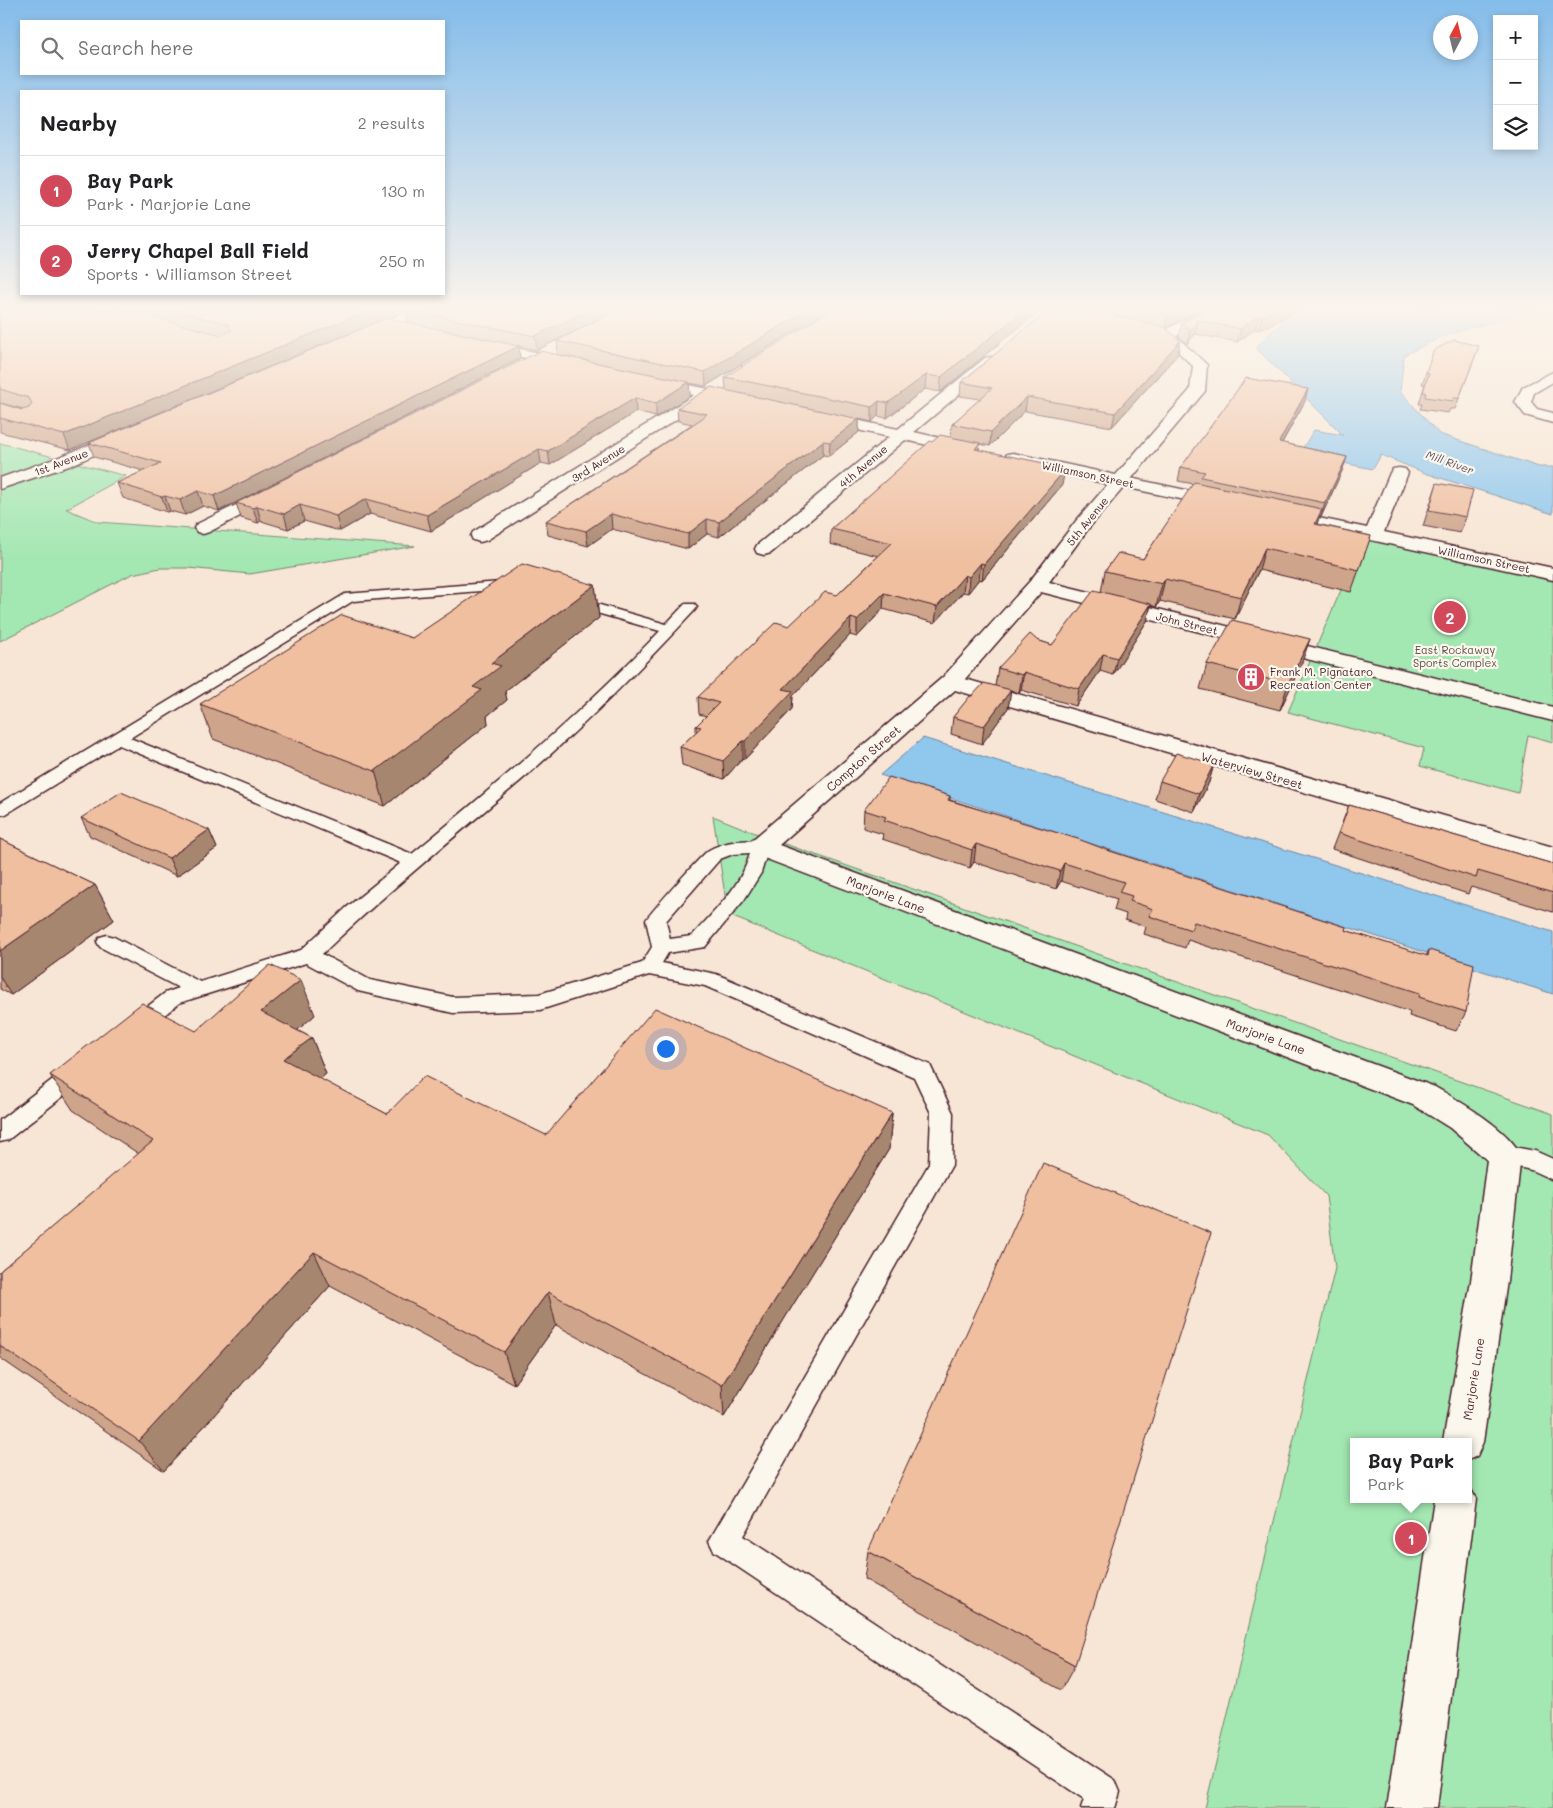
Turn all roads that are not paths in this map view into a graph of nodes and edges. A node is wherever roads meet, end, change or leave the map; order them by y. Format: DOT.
graph roads {
  1 [pos="709,393"];
  2 [pos="711,393"];
  3 [pos="950,393"];
  4 [pos="1195,393"];
  5 [pos="1527,393"];
  6 [pos="757,404"];
  7 [pos="805,414"];
  8 [pos="1553,418"];
  9 [pos="138,430"];
  10 [pos="901,434"];
  11 [pos="1399,474"];
  12 [pos="1120,481"];
  13 [pos="0,484"];
  14 [pos="282,487"];
  15 [pos="1237,506"];
  16 [pos="1266,512"];
  17 [pos="203,528"];
  18 [pos="1373,535"];
  19 [pos="480,536"];
  20 [pos="764,549"];
  21 [pos="1553,574"];
  22 [pos="1037,585"];
  23 [pos="530,590"];
  24 [pos="558,598"];
  25 [pos="690,607"];
  26 [pos="669,629"];
  27 [pos="950,682"];
  28 [pos="1553,714"];
  29 [pos="117,738"];
  30 [pos="0,810"];
  31 [pos="768,841"];
  32 [pos="1553,856"];
  33 [pos="415,862"];
  34 [pos="107,942"];
  35 [pos="308,956"];
  36 [pos="656,958"];
  37 [pos="198,990"];
  38 [pos="125,1035"];
  39 [pos="94,1059"];
  40 [pos="0,1133"];
  41 [pos="1504,1156"];
  42 [pos="1553,1170"];
  43 [pos="1465,1438"];
  44 [pos="1455,1503"];
  45 [pos="1098,1808"];
  46 [pos="1412,1808"];
  1 -- 19 [label="street, 3rd Avenue"];
  2 -- 6 [label="street"];
  3 -- 10 [label="street, 4th Avenue"];
  4 -- 12 [label="street, 5th Avenue"];
  5 -- 8 [label="street"];
  7 -- 10 [label="street, Williamson Street"];
  9 -- 13 [label="street, 1st Avenue"];
  10 -- 12 [label="street, Williamson Street"];
  10 -- 20 [label="street, 4th Avenue"];
  11 -- 18 [label="street"];
  12 -- 15 [label="street, Williamson Street"];
  12 -- 22 [label="street, 5th Avenue"];
  14 -- 17 [label="street"];
  16 -- 18 [label="street, Williamson Street"];
  18 -- 21 [label="street, Williamson Street"];
  22 -- 27 [label="street, 5th Avenue"];
  22 -- 28 [label="street, John Street"];
  23 -- 29 [label="lane"];
  24 -- 26 [label="lane"];
  25 -- 26 [label="lane"];
  26 -- 33 [label="lane"];
  27 -- 31 [label="street, Compton Street"];
  27 -- 32 [label="street, Waterview Street"];
  29 -- 30 [label="lane"];
  29 -- 33 [label="lane"];
  31 -- 36 [label="lane"];
  31 -- 36 [label="lane"];
  31 -- 41 [label="street, Marjorie Lane"];
  33 -- 35 [label="lane"];
  34 -- 37 [label="lane"];
  35 -- 36 [label="lane"];
  35 -- 37 [label="lane"];
  36 -- 45 [label="lane"];
  37 -- 38 [label="lane"];
  39 -- 40 [label="lane"];
  41 -- 42 [label="lane"];
  41 -- 43 [label="street, Marjorie Lane"];
  44 -- 46 [label="street"];
}
